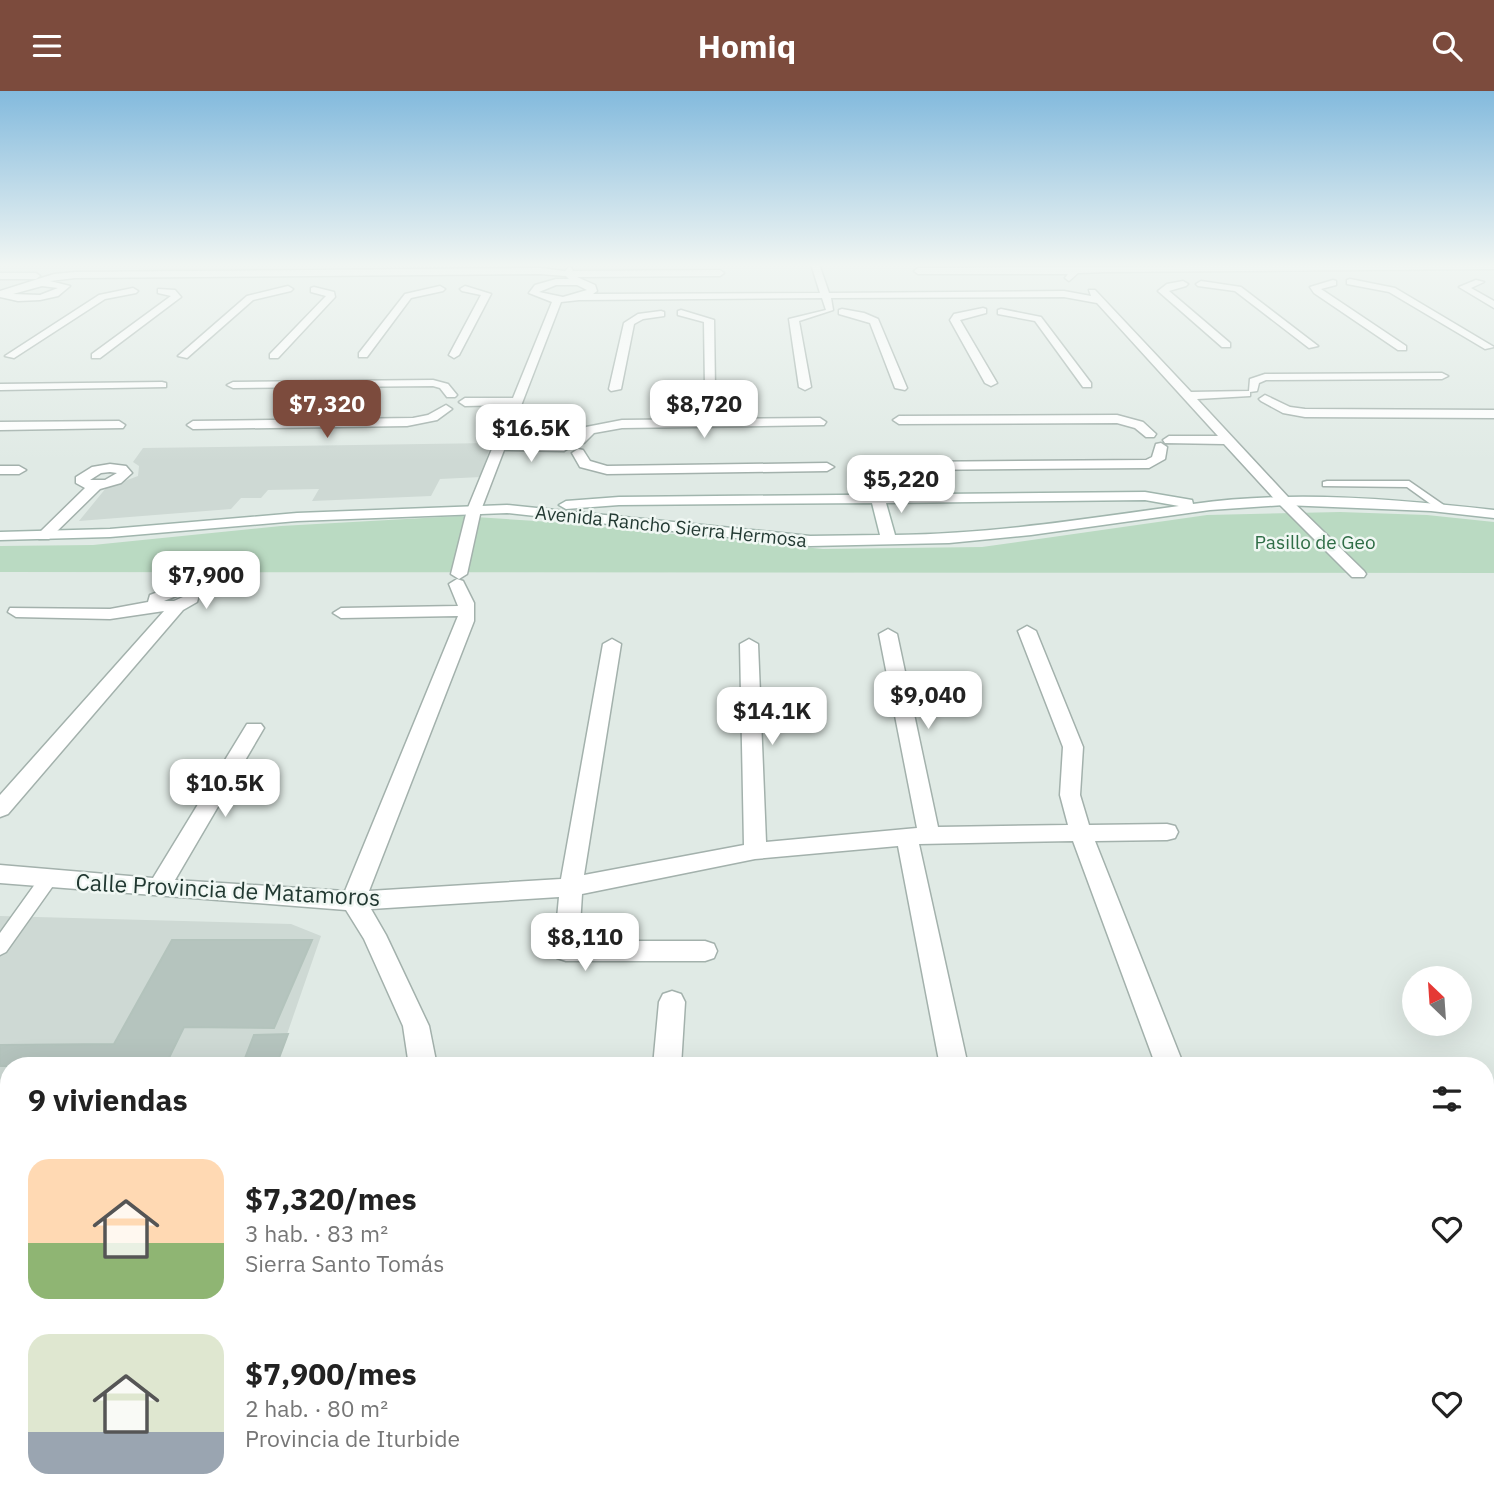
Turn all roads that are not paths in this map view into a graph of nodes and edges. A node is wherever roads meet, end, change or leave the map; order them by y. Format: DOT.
graph roads {
  1 [pos="51,330"];
  2 [pos="131,330"];
  3 [pos="213,330"];
  4 [pos="299,330"];
  5 [pos="382,330"];
  6 [pos="467,330"];
  7 [pos="546,330"];
  8 [pos="628,330"];
  9 [pos="709,330"];
  10 [pos="796,330"];
  11 [pos="878,330"];
  12 [pos="961,330"];
  13 [pos="1046,330"];
  14 [pos="1130,330"];
  15 [pos="1208,330"];
  16 [pos="1292,330"];
  17 [pos="1375,330"];
  18 [pos="1460,330"];
  19 [pos="1226,345"];
  20 [pos="1313,346"];
  21 [pos="1489,347"];
  22 [pos="1402,348"];
  23 [pos="363,355"];
  24 [pos="454,355"];
  25 [pos="10,356"];
  26 [pos="96,356"];
  27 [pos="183,356"];
  28 [pos="274,356"];
  29 [pos="1442,376"];
  30 [pos="991,383"];
  31 [pos="162,385"];
  32 [pos="233,385"];
  33 [pos="1087,385"];
  34 [pos="0,387"];
  35 [pos="805,387"];
  36 [pos="901,387"];
  37 [pos="615,389"];
  38 [pos="711,389"];
  39 [pos="1250,391"];
  40 [pos="451,395"];
  41 [pos="1187,396"];
  42 [pos="517,401"];
  43 [pos="465,402"];
  44 [pos="446,408"];
  45 [pos="1494,414"];
  46 [pos="900,421"];
  47 [pos="820,422"];
  48 [pos="120,425"];
  49 [pos="193,425"];
  50 [pos="0,426"];
  51 [pos="1227,440"];
  52 [pos="1165,443"];
  53 [pos="500,446"];
  54 [pos="579,447"];
  55 [pos="827,467"];
  56 [pos="911,467"];
  57 [pos="0,470"];
  58 [pos="19,470"];
  59 [pos="1327,484"];
  60 [pos="96,485"];
  61 [pos="878,499"];
  62 [pos="1284,501"];
  63 [pos="1210,506"];
  64 [pos="1443,508"];
  65 [pos="507,509"];
  66 [pos="474,510"];
  67 [pos="1494,514"];
  68 [pos="0,536"];
  69 [pos="44,536"];
  70 [pos="889,540"];
  71 [pos="1358,574"];
  72 [pos="466,611"];
  73 [pos="16,612"];
  74 [pos="341,613"];
  75 [pos="1027,631"];
  76 [pos="888,634"];
  77 [pos="612,644"];
  78 [pos="749,644"];
  79 [pos="254,727"];
  80 [pos="0,809"];
  81 [pos="1167,832"];
  82 [pos="1081,833"];
  83 [pos="918,836"];
  84 [pos="755,851"];
  85 [pos="0,874"];
  86 [pos="49,878"];
  87 [pos="571,887"];
  88 [pos="159,888"];
  89 [pos="354,901"];
  90 [pos="0,947"];
  91 [pos="705,951"];
  92 [pos="672,1002"];
  93 [pos="421,1057"];
  94 [pos="668,1057"];
  95 [pos="953,1057"];
  96 [pos="1167,1057"];
  1 -- 25 [label="street"];
  2 -- 26 [label="street"];
  3 -- 27 [label="street"];
  4 -- 28 [label="street"];
  5 -- 23 [label="street"];
  6 -- 24 [label="street"];
  7 -- 42 [label="street"];
  8 -- 37 [label="street"];
  9 -- 38 [label="street"];
  10 -- 35 [label="street"];
  11 -- 36 [label="street"];
  12 -- 30 [label="street"];
  13 -- 33 [label="street"];
  14 -- 41 [label="street"];
  15 -- 19 [label="street"];
  16 -- 20 [label="street"];
  17 -- 22 [label="street"];
  18 -- 21 [label="street"];
  29 -- 39 [label="street"];
  31 -- 34 [label="street"];
  32 -- 40 [label="street"];
  39 -- 41 [label="street"];
  39 -- 45 [label="street"];
  40 -- 43 [label="street"];
  40 -- 44 [label="street"];
  41 -- 51 [label="street"];
  42 -- 43 [label="street"];
  42 -- 53 [label="street"];
  43 -- 44 [label="street"];
  44 -- 49 [label="street"];
  46 -- 52 [label="street"];
  47 -- 54 [label="street"];
  48 -- 50 [label="street"];
  51 -- 52 [label="street"];
  51 -- 62 [label="street"];
  52 -- 56 [label="street"];
  53 -- 54 [label="street"];
  53 -- 66 [label="street"];
  54 -- 55 [label="street"];
  57 -- 58 [label="street"];
  59 -- 64 [label="lane"];
  60 -- 69 [label="street"];
  61 -- 63 [label="street, Avenida Rancho Sierra Hermosa"];
  61 -- 65 [label="street, Avenida Rancho Sierra Hermosa"];
  61 -- 70 [label="street"];
  62 -- 63 [label="street, Avenida Rancho Sierra Hermosa"];
  62 -- 64 [label="street, Avenida Rancho Sierra Hermosa"];
  62 -- 71 [label="street"];
  63 -- 70 [label="street, Avenida Rancho Sierra Hermosa"];
  64 -- 67 [label="street, Avenida Rancho Sierra Hermosa"];
  65 -- 66 [label="street, Avenida Rancho Sierra Hermosa"];
  65 -- 70 [label="street, Avenida Rancho Sierra Hermosa"];
  66 -- 69 [label="street, Avenida Rancho Sierra Hermosa"];
  66 -- 72 [label="street"];
  68 -- 69 [label="street, Avenida Rancho Sierra Hermosa"];
  72 -- 74 [label="street"];
  72 -- 89 [label="street"];
  73 -- 80 [label="street"];
  75 -- 82 [label="street"];
  76 -- 83 [label="street"];
  77 -- 87 [label="street"];
  78 -- 84 [label="street"];
  79 -- 88 [label="street"];
  81 -- 82 [label="street, Calle Provincia de Matamoros"];
  82 -- 83 [label="street, Calle Provincia de Matamoros"];
  82 -- 96 [label="street"];
  83 -- 84 [label="street, Calle Provincia de Matamoros"];
  83 -- 95 [label="street"];
  84 -- 87 [label="street, Calle Provincia de Matamoros"];
  85 -- 86 [label="street, Calle Provincia de Matamoros"];
  86 -- 88 [label="street, Calle Provincia de Matamoros"];
  86 -- 90 [label="lane"];
  87 -- 89 [label="street, Calle Provincia de Matamoros"];
  87 -- 91 [label="street"];
  88 -- 89 [label="street, Calle Provincia de Matamoros"];
  89 -- 93 [label="street"];
  92 -- 94 [label="street"];
}
